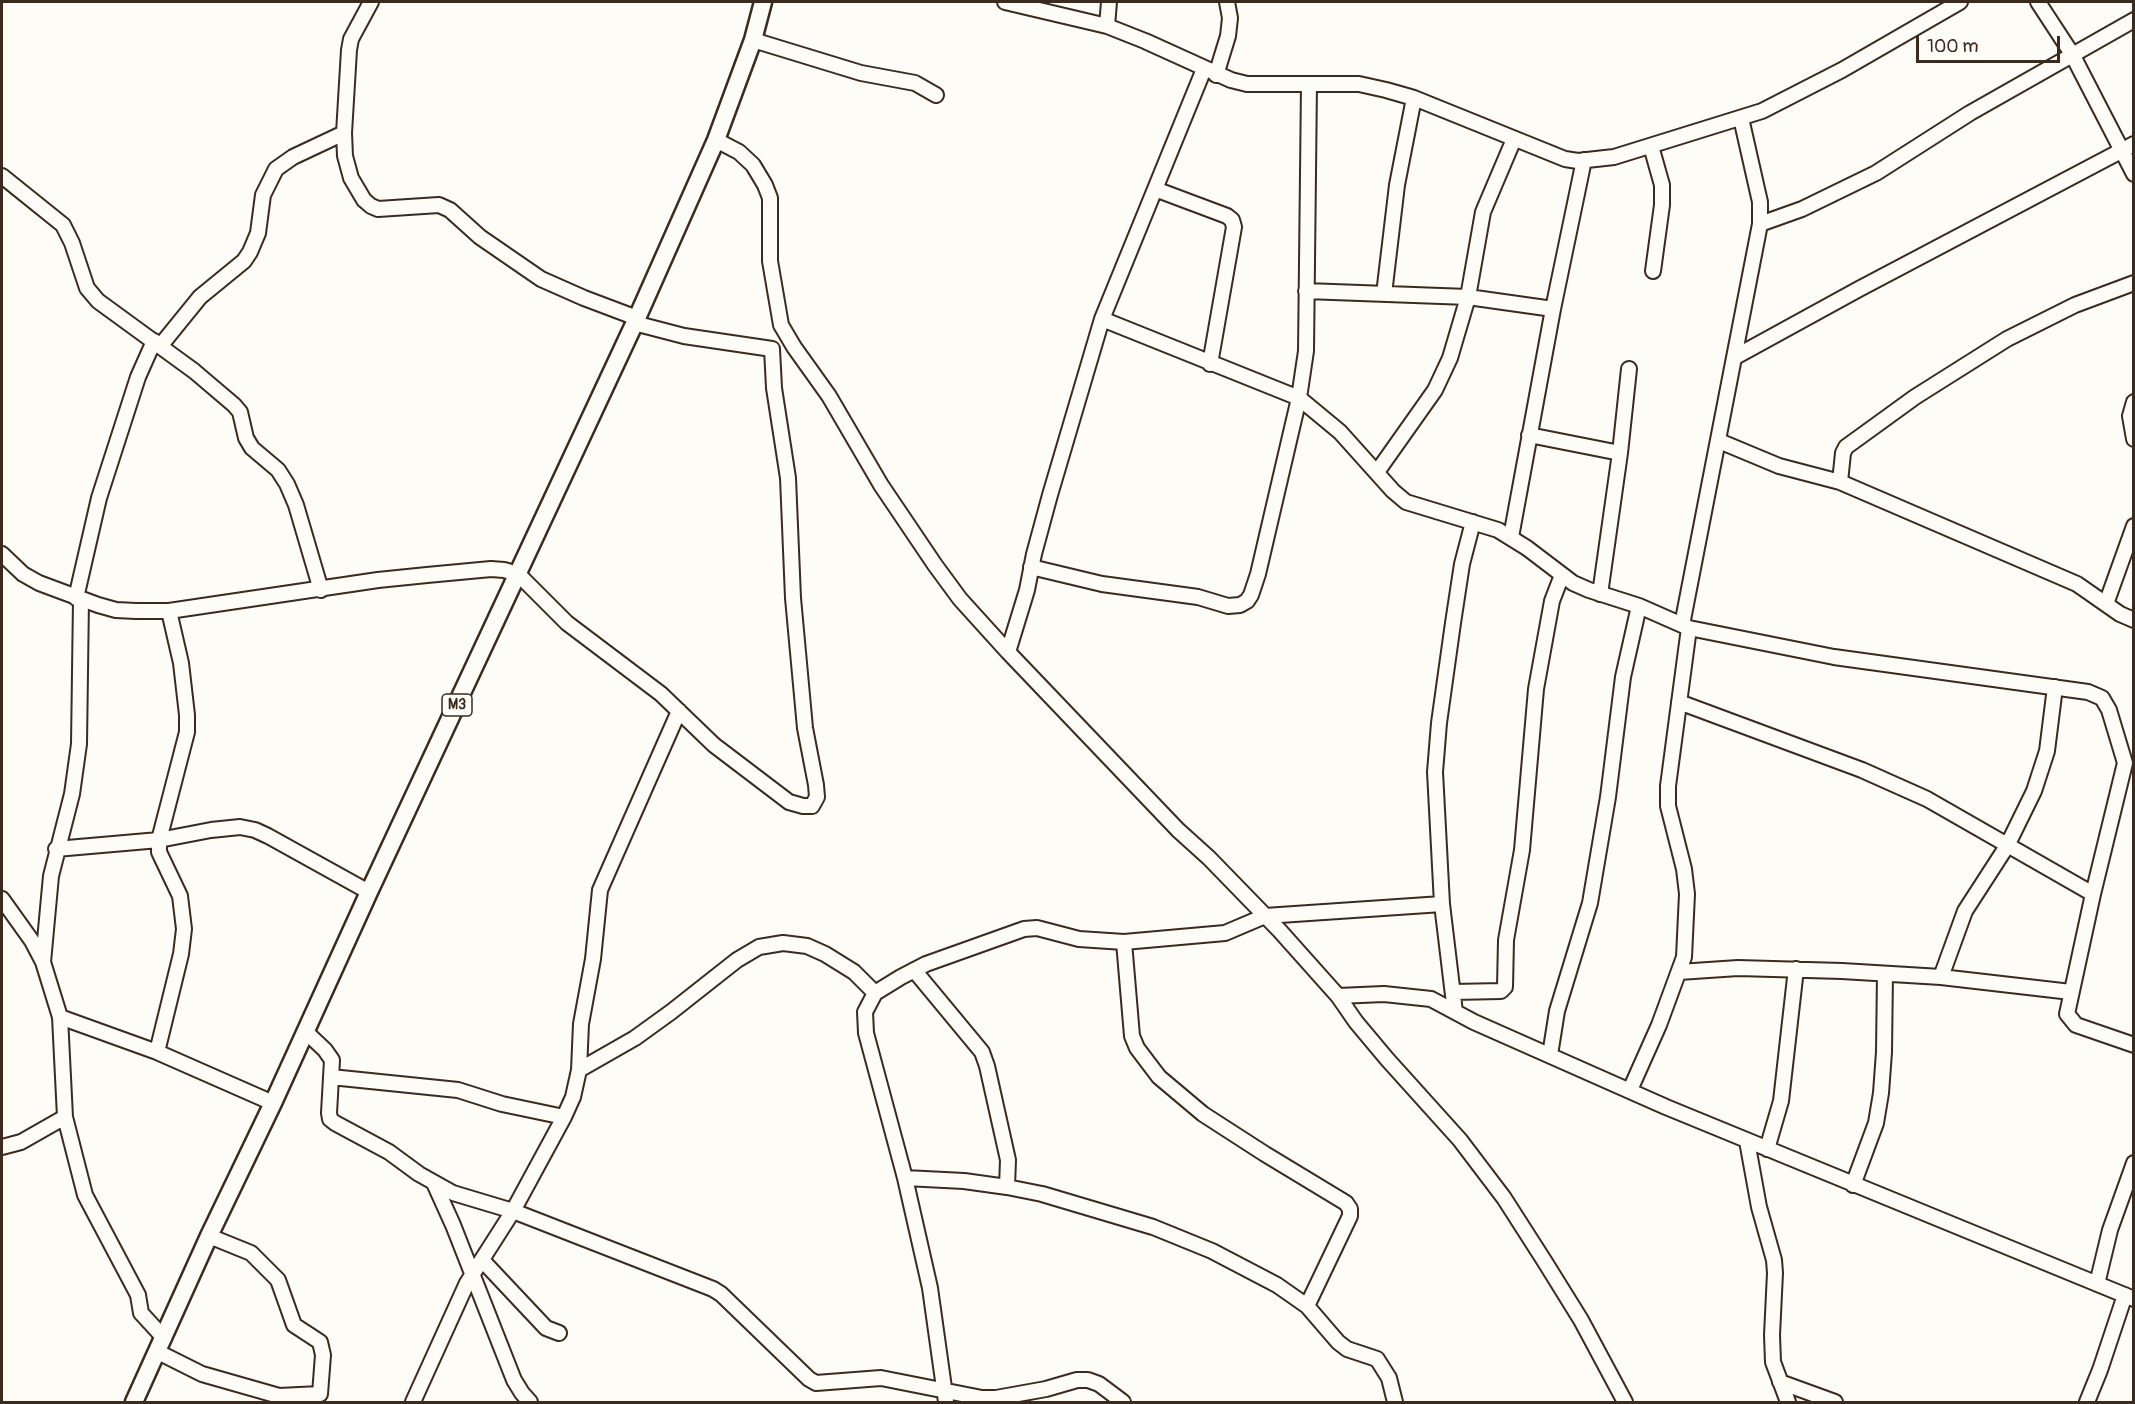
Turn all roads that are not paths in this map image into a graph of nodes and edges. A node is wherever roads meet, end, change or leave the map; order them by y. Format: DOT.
graph roads {
  1 [pos="371,2"];
  2 [pos="763,2"];
  3 [pos="1005,2"];
  4 [pos="1109,2"];
  5 [pos="1227,2"];
  6 [pos="1959,2"];
  7 [pos="2038,2"];
  8 [pos="2133,20"];
  9 [pos="1107,26"];
  10 [pos="753,40"];
  11 [pos="2072,54"];
  12 [pos="1210,72"];
  13 [pos="1309,84"];
  14 [pos="936,95"];
  15 [pos="1414,98"];
  16 [pos="1741,118"];
  17 [pos="344,134"];
  18 [pos="1514,139"];
  19 [pos="716,140"];
  20 [pos="1651,146"];
  21 [pos="2128,147"];
  22 [pos="1584,160"];
  23 [pos="2133,174"];
  24 [pos="2,176"];
  25 [pos="1155,189"];
  26 [pos="1760,224"];
  27 [pos="1653,271"];
  28 [pos="2133,283"];
  29 [pos="1306,291"];
  30 [pos="1384,294"];
  31 [pos="1468,297"];
  32 [pos="1553,309"];
  33 [pos="1102,319"];
  34 [pos="635,321"];
  35 [pos="157,343"];
  36 [pos="794,347"];
  37 [pos="772,349"];
  38 [pos="1735,357"];
  39 [pos="1210,364"];
  40 [pos="1629,369"];
  41 [pos="1299,398"];
  42 [pos="2133,402"];
  43 [pos="1529,435"];
  44 [pos="2133,439"];
  45 [pos="1719,441"];
  46 [pos="1620,453"];
  47 [pos="1377,472"];
  48 [pos="1840,482"];
  49 [pos="1473,522"];
  50 [pos="2133,526"];
  51 [pos="1511,537"];
  52 [pos="2,554"];
  53 [pos="1031,567"];
  54 [pos="518,574"];
  55 [pos="1562,575"];
  56 [pos="321,590"];
  57 [pos="1599,594"];
  58 [pos="79,599"];
  59 [pos="2106,604"];
  60 [pos="1639,606"];
  61 [pos="169,610"];
  62 [pos="2133,620"];
  63 [pos="1686,626"];
  64 [pos="1008,652"];
  65 [pos="2055,687"];
  66 [pos="1678,702"];
  67 [pos="679,711"];
  68 [pos="2129,765"];
  69 [pos="159,840"];
  70 [pos="2007,846"];
  71 [pos="56,849"];
  72 [pos="369,892"];
  73 [pos="2093,894"];
  74 [pos="2,899"];
  75 [pos="1442,904"];
  76 [pos="1265,916"];
  77 [pos="1124,942"];
  78 [pos="43,962"];
  79 [pos="1796,969"];
  80 [pos="914,970"];
  81 [pos="1678,972"];
  82 [pos="1885,974"];
  83 [pos="1941,977"];
  84 [pos="1453,992"];
  85 [pos="2071,992"];
  86 [pos="874,993"];
  87 [pos="1338,996"];
  88 [pos="1455,1012"];
  89 [pos="60,1017"];
  90 [pos="306,1032"];
  91 [pos="2133,1046"];
  92 [pos="157,1052"];
  93 [pos="1550,1055"];
  94 [pos="579,1070"];
  95 [pos="331,1077"];
  96 [pos="1630,1090"];
  97 [pos="273,1103"];
  98 [pos="65,1117"];
  99 [pos="564,1117"];
  100 [pos="1747,1141"];
  101 [pos="2,1147"];
  102 [pos="1767,1149"];
  103 [pos="2133,1163"];
  104 [pos="905,1178"];
  105 [pos="434,1183"];
  106 [pos="1852,1185"];
  107 [pos="1007,1187"];
  108 [pos="513,1211"];
  109 [pos="209,1236"];
  110 [pos="482,1260"];
  111 [pos="472,1274"];
  112 [pos="2097,1284"];
  113 [pos="2129,1297"];
  114 [pos="1307,1306"];
  115 [pos="559,1333"];
  116 [pos="161,1345"];
  117 [pos="1780,1382"];
  118 [pos="945,1397"];
  119 [pos="135,1402"];
  120 [pos="413,1402"];
  121 [pos="530,1402"];
  122 [pos="1123,1402"];
  123 [pos="1395,1402"];
  124 [pos="1625,1402"];
  125 [pos="1788,1402"];
  126 [pos="1834,1402"];
  127 [pos="2087,1402"];
  1 -- 17 [label="street"];
  2 -- 10 [label="main road, M3"];
  3 -- 9 [label="street"];
  4 -- 9 [label="street"];
  5 -- 12 [label="street"];
  6 -- 16 [label="street"];
  7 -- 11 [label="street"];
  8 -- 11 [label="street"];
  9 -- 12 [label="street"];
  10 -- 14 [label="street"];
  10 -- 19 [label="main road, M3"];
  11 -- 21 [label="street"];
  11 -- 26 [label="street"];
  12 -- 13 [label="street"];
  12 -- 25 [label="street"];
  13 -- 15 [label="street"];
  13 -- 29 [label="street"];
  15 -- 18 [label="street"];
  15 -- 30 [label="street"];
  16 -- 20 [label="street"];
  16 -- 26 [label="street"];
  17 -- 34 [label="street"];
  17 -- 35 [label="street"];
  18 -- 22 [label="street"];
  18 -- 31 [label="street"];
  19 -- 34 [label="main road, M3"];
  19 -- 36 [label="street"];
  20 -- 22 [label="street"];
  20 -- 27 [label="street"];
  21 -- 23 [label="street"];
  21 -- 38 [label="street"];
  22 -- 32 [label="street"];
  24 -- 35 [label="street"];
  25 -- 33 [label="street"];
  25 -- 39 [label="street"];
  26 -- 38 [label="street"];
  28 -- 48 [label="street"];
  29 -- 30 [label="street"];
  29 -- 41 [label="street"];
  30 -- 31 [label="street"];
  31 -- 32 [label="street"];
  31 -- 47 [label="street"];
  32 -- 43 [label="street"];
  33 -- 39 [label="street"];
  33 -- 53 [label="street"];
  34 -- 37 [label="street"];
  34 -- 54 [label="main road, M3"];
  35 -- 56 [label="street"];
  35 -- 58 [label="street"];
  36 -- 37 [label="street"];
  36 -- 64 [label="street"];
  37 -- 67 [label="street"];
  38 -- 45 [label="street"];
  39 -- 41 [label="street"];
  40 -- 46 [label="street"];
  41 -- 47 [label="street"];
  41 -- 53 [label="street"];
  42 -- 44 [label="street"];
  43 -- 46 [label="street"];
  43 -- 51 [label="street"];
  45 -- 48 [label="street"];
  45 -- 63 [label="street"];
  46 -- 57 [label="street"];
  47 -- 49 [label="street"];
  48 -- 59 [label="street"];
  49 -- 51 [label="street"];
  49 -- 75 [label="street"];
  50 -- 59 [label="street"];
  51 -- 55 [label="street"];
  52 -- 58 [label="street"];
  53 -- 64 [label="street"];
  54 -- 56 [label="street"];
  54 -- 67 [label="street"];
  54 -- 72 [label="main road, M3"];
  55 -- 57 [label="street"];
  55 -- 84 [label="street"];
  56 -- 61 [label="street"];
  57 -- 60 [label="street"];
  58 -- 61 [label="street"];
  58 -- 71 [label="street"];
  59 -- 62 [label="street"];
  60 -- 63 [label="street"];
  60 -- 93 [label="street"];
  61 -- 69 [label="street"];
  63 -- 65 [label="street"];
  63 -- 66 [label="street"];
  64 -- 76 [label="street"];
  65 -- 68 [label="street"];
  65 -- 70 [label="street"];
  66 -- 70 [label="street"];
  66 -- 81 [label="street"];
  67 -- 94 [label="street"];
  68 -- 73 [label="street"];
  69 -- 71 [label="street"];
  69 -- 72 [label="street"];
  69 -- 92 [label="street"];
  70 -- 73 [label="street"];
  70 -- 83 [label="street"];
  71 -- 78 [label="street"];
  72 -- 90 [label="main road, M3"];
  73 -- 85 [label="street"];
  74 -- 78 [label="street"];
  75 -- 76 [label="street"];
  75 -- 84 [label="street"];
  76 -- 77 [label="street"];
  76 -- 87 [label="street"];
  77 -- 80 [label="street"];
  77 -- 114 [label="street"];
  78 -- 89 [label="street"];
  79 -- 81 [label="street"];
  79 -- 82 [label="street"];
  79 -- 102 [label="street"];
  80 -- 86 [label="street"];
  80 -- 107 [label="street"];
  81 -- 96 [label="street"];
  82 -- 83 [label="street"];
  82 -- 106 [label="street"];
  83 -- 85 [label="street"];
  84 -- 88 [label="street"];
  85 -- 91 [label="street"];
  86 -- 94 [label="street"];
  86 -- 104 [label="street"];
  87 -- 88 [label="street"];
  87 -- 124 [label="street"];
  88 -- 93 [label="street"];
  89 -- 92 [label="street"];
  89 -- 98 [label="street"];
  90 -- 95 [label="street"];
  90 -- 97 [label="main road, M3"];
  92 -- 97 [label="street"];
  93 -- 96 [label="street"];
  94 -- 99 [label="street"];
  95 -- 99 [label="street"];
  95 -- 105 [label="street"];
  96 -- 100 [label="street"];
  97 -- 109 [label="main road, M3"];
  98 -- 101 [label="street"];
  98 -- 116 [label="street"];
  99 -- 108 [label="street"];
  100 -- 102 [label="street"];
  100 -- 117 [label="street"];
  102 -- 106 [label="street"];
  103 -- 112 [label="street"];
  104 -- 107 [label="street"];
  104 -- 118 [label="street"];
  105 -- 108 [label="street"];
  105 -- 111 [label="street"];
  106 -- 112 [label="street"];
  107 -- 114 [label="street"];
  108 -- 110 [label="street"];
  108 -- 118 [label="street"];
  109 -- 116 [label="main road, M3"];
  109 -- 116 [label="street"];
  110 -- 111 [label="street"];
  110 -- 115 [label="street"];
  111 -- 120 [label="street"];
  111 -- 121 [label="street"];
  112 -- 113 [label="street"];
  113 -- 127 [label="street"];
  114 -- 123 [label="street"];
  116 -- 119 [label="main road, M3"];
  117 -- 125 [label="street"];
  117 -- 126 [label="street"];
  118 -- 122 [label="street"];
}
